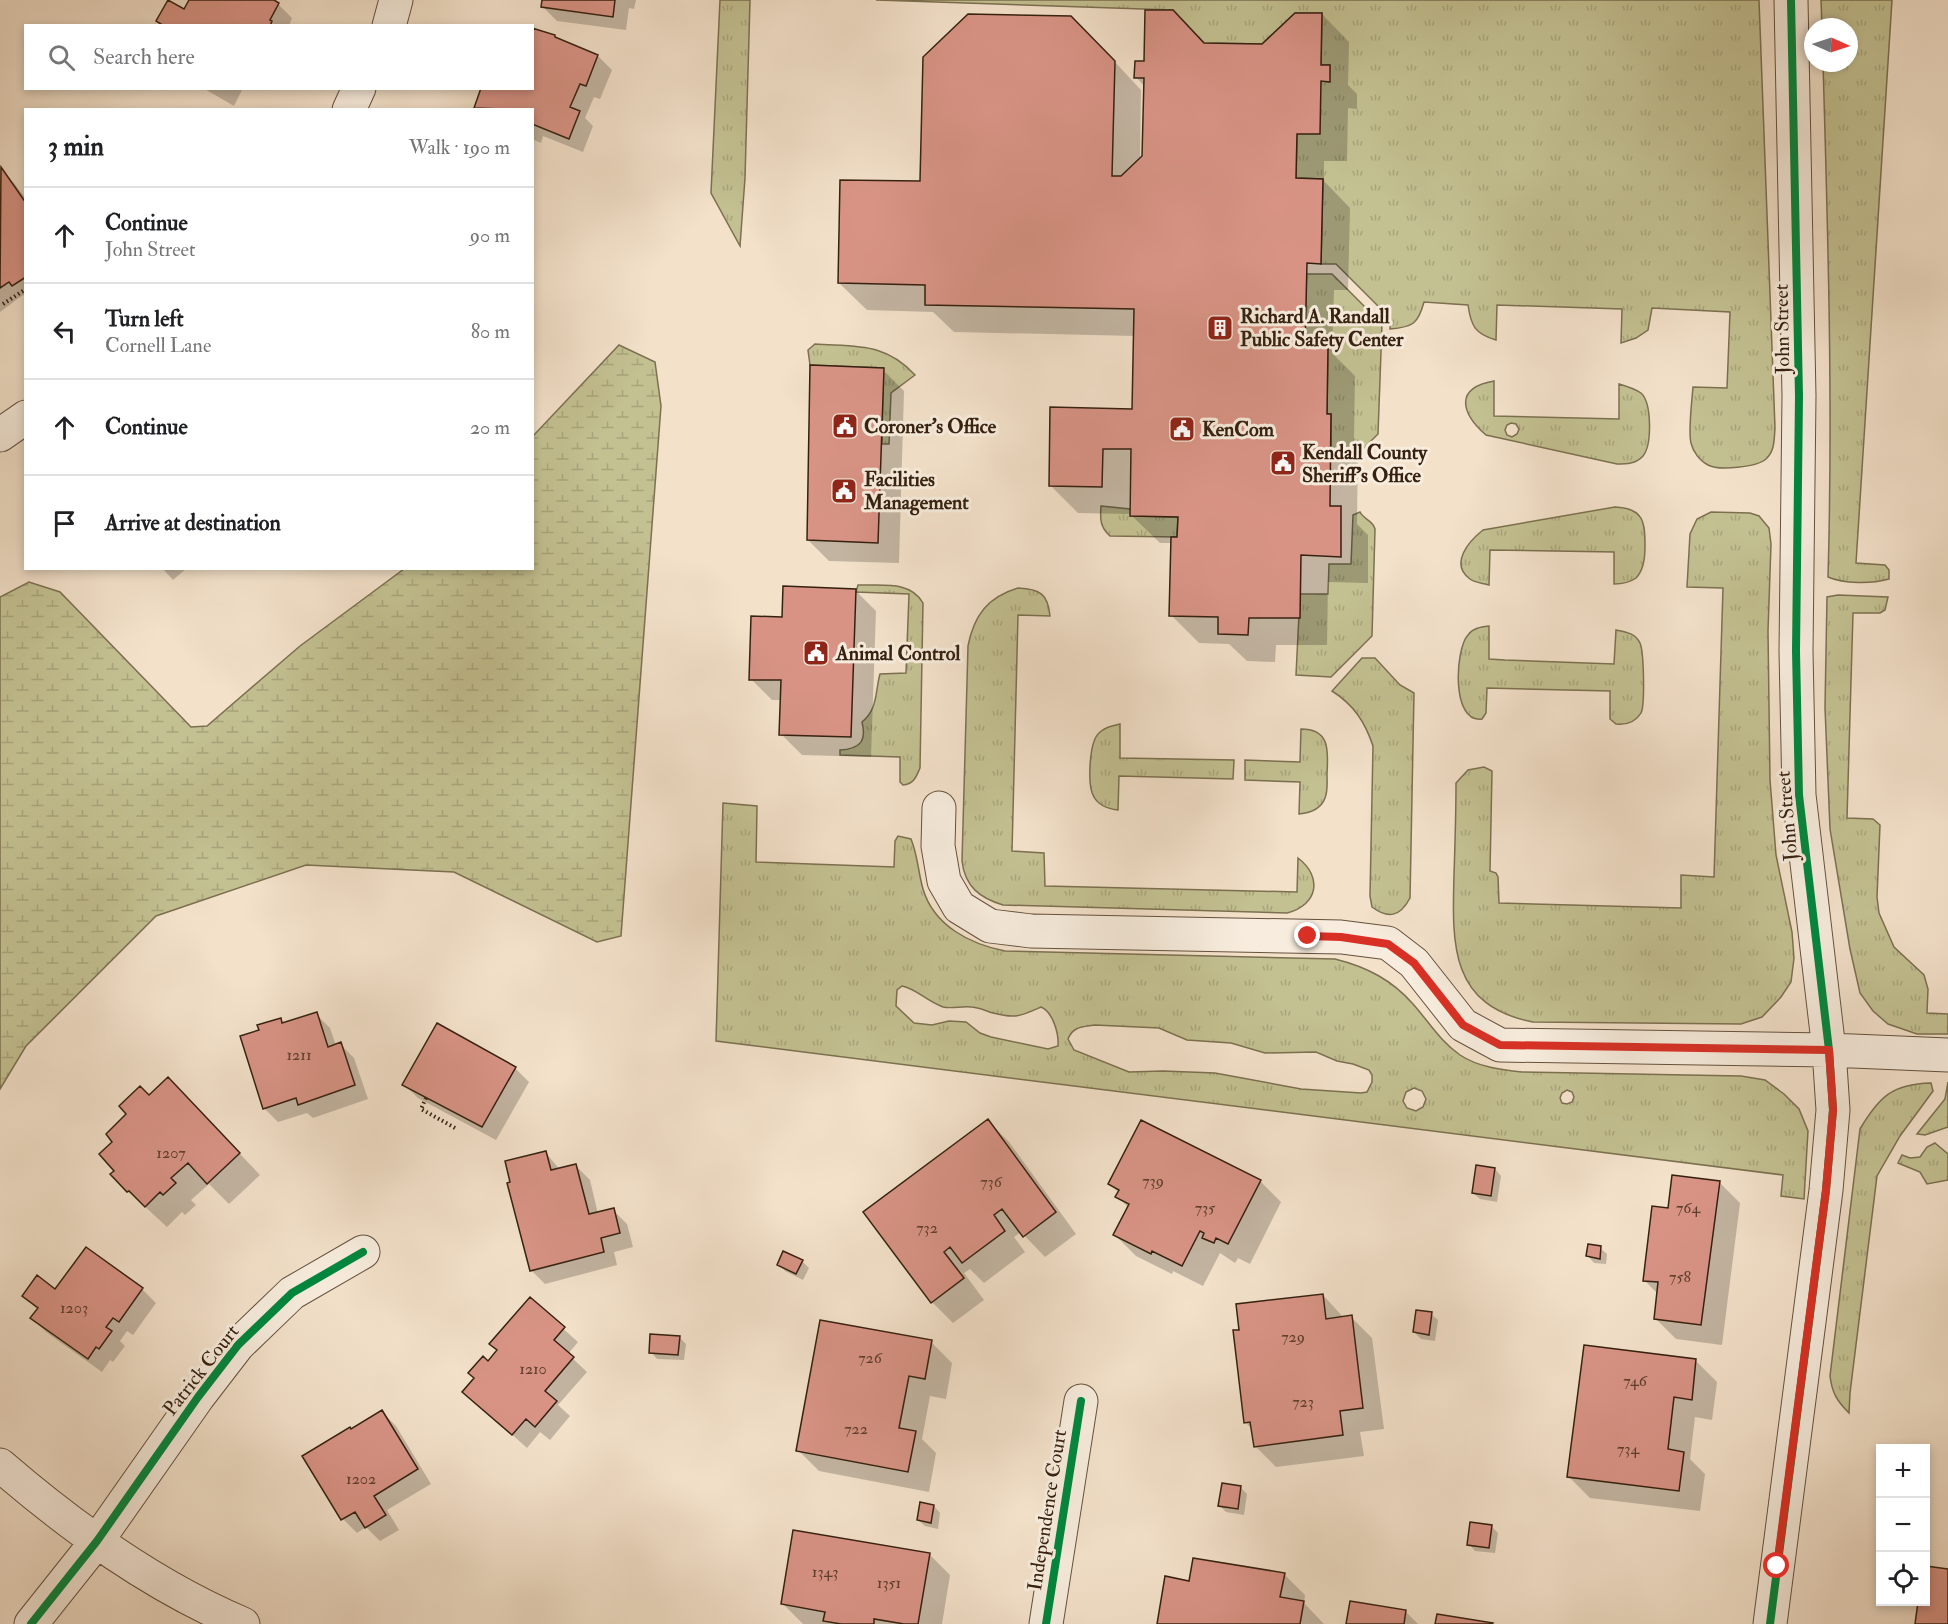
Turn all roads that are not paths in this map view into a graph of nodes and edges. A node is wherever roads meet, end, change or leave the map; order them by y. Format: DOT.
graph roads {
  1 [pos="396,0"];
  2 [pos="1791,0"];
  3 [pos="389,24"];
  4 [pos="358,90"];
  5 [pos="350,108"];
  6 [pos="24,418"];
  7 [pos="0,435"];
  8 [pos="939,808"];
  9 [pos="1829,1050"];
  10 [pos="1948,1055"];
  11 [pos="363,1252"];
  12 [pos="1081,1401"];
  13 [pos="0,1465"];
  14 [pos="97,1541"];
  15 [pos="31,1624"];
  16 [pos="243,1624"];
  17 [pos="1046,1624"];
  18 [pos="1770,1624"];
  1 -- 3 [label="street"];
  2 -- 9 [label="street, John Street"];
  4 -- 5 [label="street"];
  6 -- 7 [label="street"];
  8 -- 9 [label="street"];
  9 -- 10 [label="street"];
  9 -- 18 [label="street, John Street"];
  11 -- 14 [label="street, Patrick Court"];
  12 -- 17 [label="street, Independence Court"];
  13 -- 14 [label="street"];
  14 -- 15 [label="street, Patrick Court"];
  14 -- 16 [label="street"];
}
